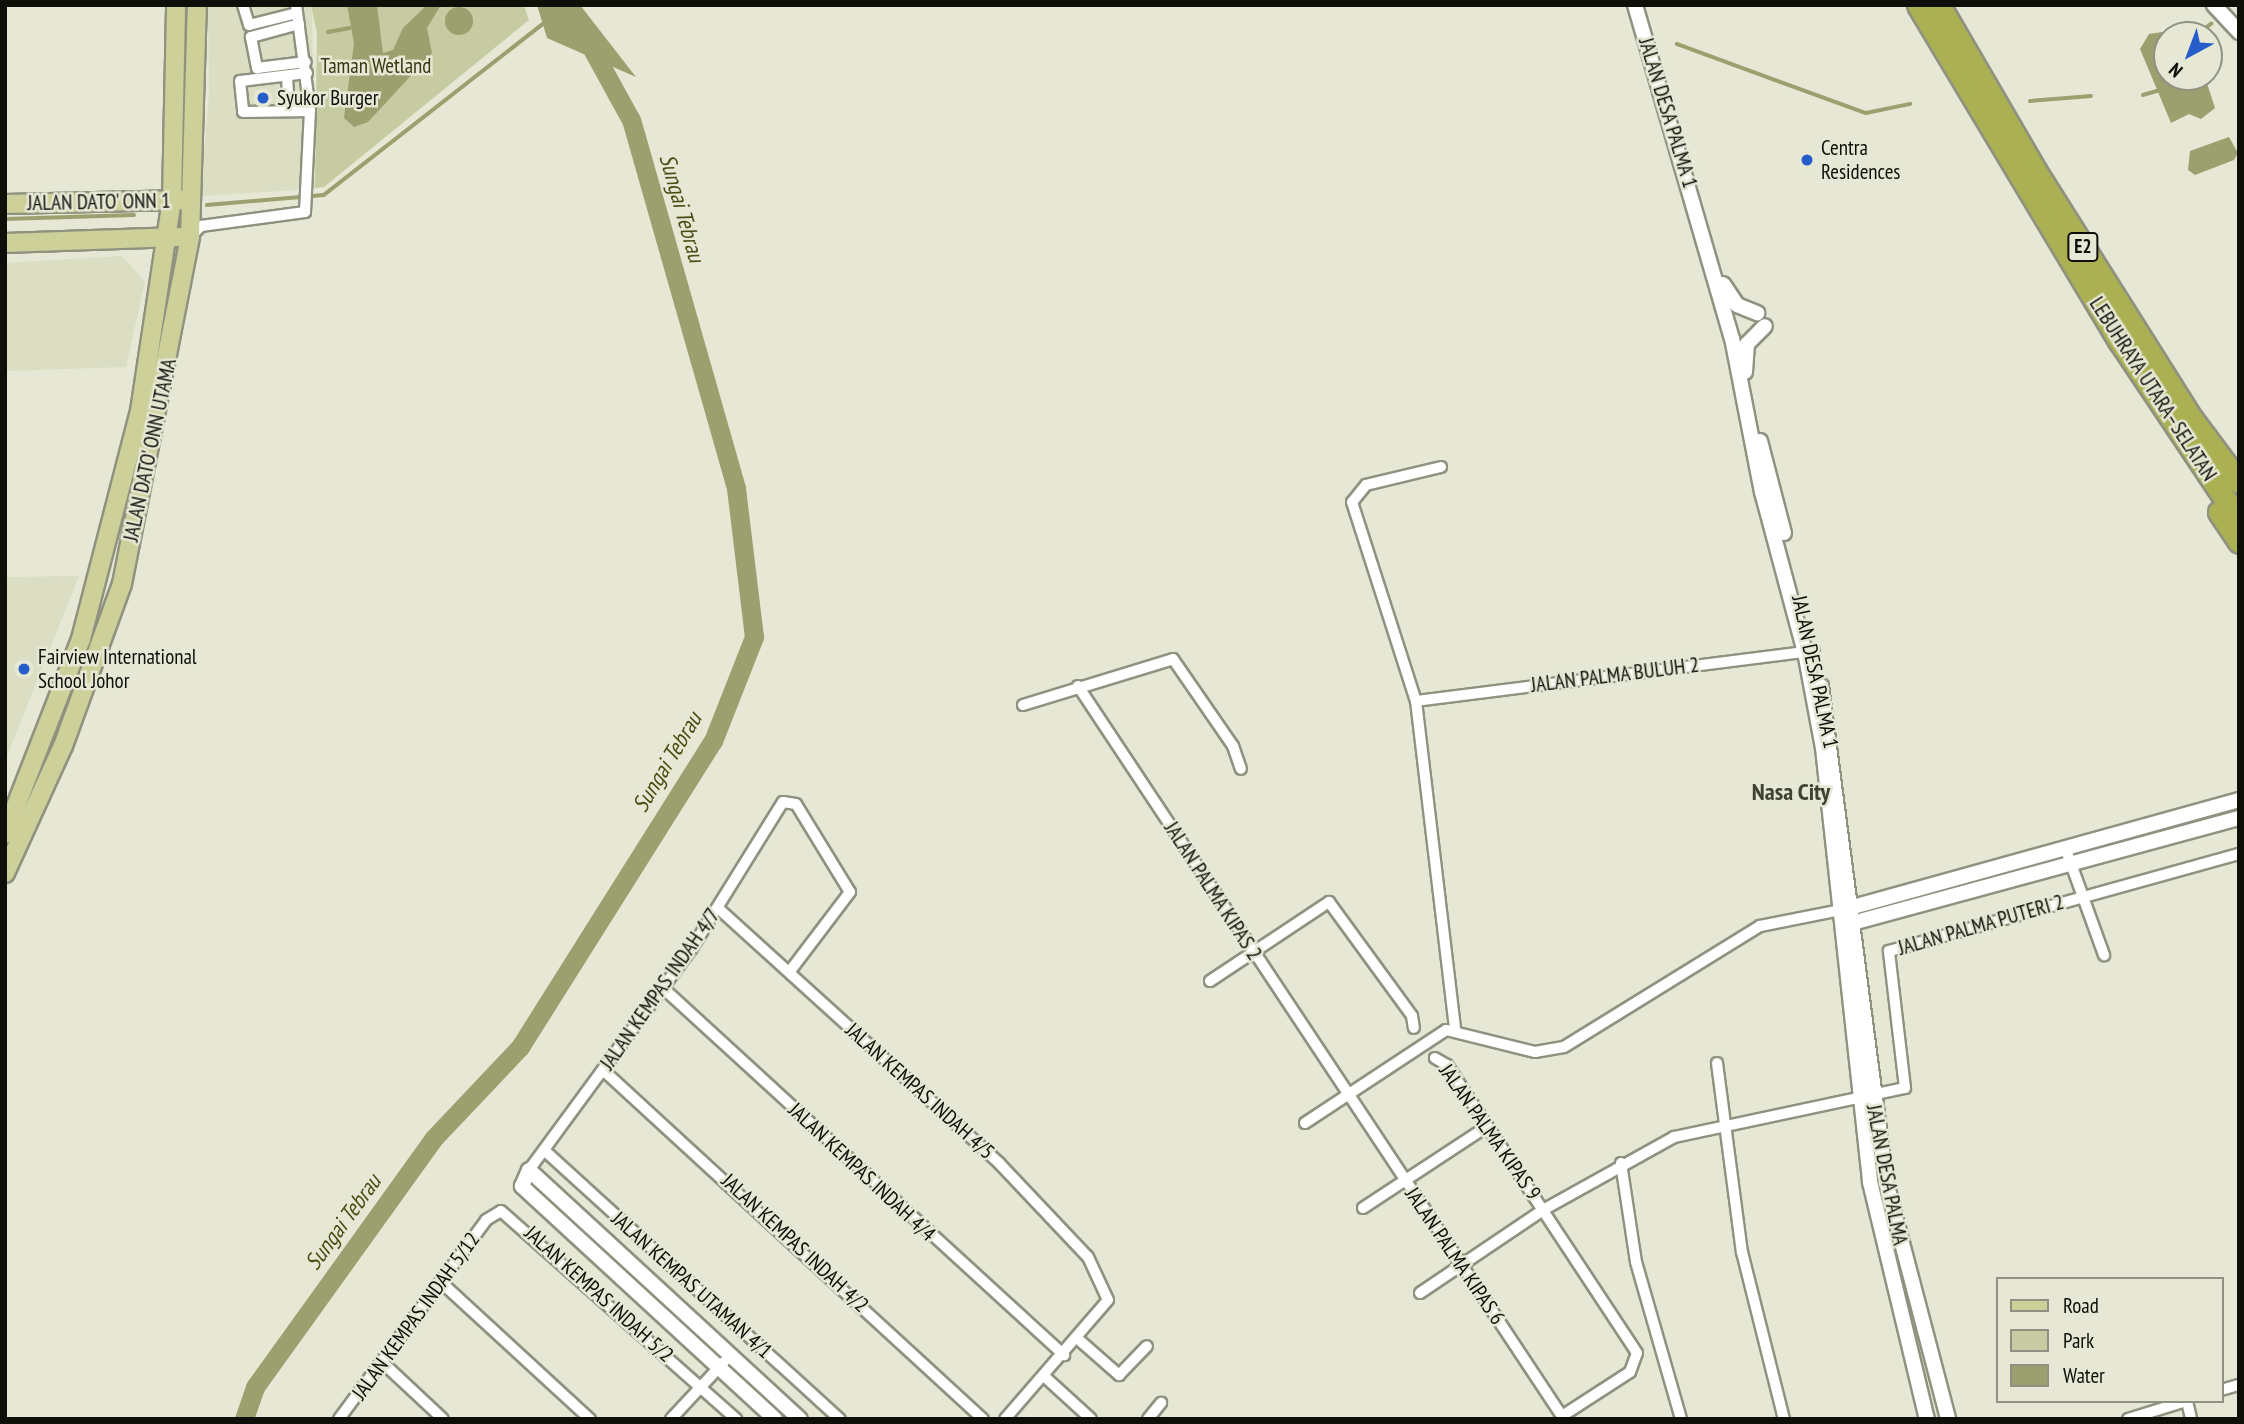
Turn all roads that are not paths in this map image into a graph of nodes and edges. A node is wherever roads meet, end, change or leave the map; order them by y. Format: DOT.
graph roads {
  1 [pos="176,5"];
  2 [pos="197,5"];
  3 [pos="243,5"];
  4 [pos="1635,5"];
  5 [pos="1918,5"];
  6 [pos="1939,5"];
  7 [pos="2214,5"];
  8 [pos="297,14"];
  9 [pos="2239,32"];
  10 [pos="306,68"];
  11 [pos="287,76"];
  12 [pos="289,111"];
  13 [pos="310,111"];
  14 [pos="176,149"];
  15 [pos="192,199"];
  16 [pos="172,200"];
  17 [pos="128,201"];
  18 [pos="5,204"];
  19 [pos="121,237"];
  20 [pos="168,237"];
  21 [pos="190,237"];
  22 [pos="5,243"];
  23 [pos="1710,261"];
  24 [pos="159,293"];
  25 [pos="1757,313"];
  26 [pos="1765,326"];
  27 [pos="2120,342"];
  28 [pos="1745,390"];
  29 [pos="1441,467"];
  30 [pos="2239,482"];
  31 [pos="2239,520"];
  32 [pos="2239,542"];
  33 [pos="81,639"];
  34 [pos="101,646"];
  35 [pos="1809,652"];
  36 [pos="1077,686"];
  37 [pos="1416,701"];
  38 [pos="1023,705"];
  39 [pos="1241,769"];
  40 [pos="2239,800"];
  41 [pos="2239,818"];
  42 [pos="5,834"];
  43 [pos="2066,850"];
  44 [pos="2239,854"];
  45 [pos="2073,868"];
  46 [pos="5,873"];
  47 [pos="2084,895"];
  48 [pos="719,909"];
  49 [pos="1844,917"];
  50 [pos="1252,951"];
  51 [pos="2104,955"];
  52 [pos="790,971"];
  53 [pos="1210,981"];
  54 [pos="663,988"];
  55 [pos="1414,1028"];
  56 [pos="1455,1029"];
  57 [pos="1436,1058"];
  58 [pos="1717,1063"];
  59 [pos="603,1070"];
  60 [pos="1348,1095"];
  61 [pos="1865,1100"];
  62 [pos="1726,1122"];
  63 [pos="1306,1123"];
  64 [pos="1488,1126"];
  65 [pos="544,1150"];
  66 [pos="1621,1163"];
  67 [pos="529,1170"];
  68 [pos="1405,1181"];
  69 [pos="1363,1208"];
  70 [pos="1543,1210"];
  71 [pos="492,1213"];
  72 [pos="1461,1265"];
  73 [pos="443,1284"];
  74 [pos="1420,1293"];
  75 [pos="1078,1339"];
  76 [pos="1147,1346"];
  77 [pos="730,1355"];
  78 [pos="1063,1355"];
  79 [pos="382,1362"];
  80 [pos="718,1368"];
  81 [pos="1045,1377"];
  82 [pos="701,1387"];
  83 [pos="1161,1403"];
  84 [pos="2180,1403"];
  85 [pos="1562,1416"];
  86 [pos="1010,1417"];
  87 [pos="340,1419"];
  88 [pos="443,1419"];
  89 [pos="590,1419"];
  90 [pos="671,1419"];
  91 [pos="736,1419"];
  92 [pos="775,1419"];
  93 [pos="800,1419"];
  94 [pos="840,1419"];
  95 [pos="983,1419"];
  96 [pos="1091,1419"];
  97 [pos="1148,1419"];
  98 [pos="1681,1419"];
  99 [pos="1784,1419"];
  100 [pos="1927,1419"];
  101 [pos="1948,1419"];
  102 [pos="2128,1419"];
  1 -- 14 [label="main road, JALAN DATO' ONN UTAMA"];
  2 -- 15 [label="main road, JALAN DATO' ONN UTAMA"];
  3 -- 8 [label="street"];
  4 -- 23 [label="street, JALAN DESA PALMA 1"];
  5 -- 27 [label="highway, LEBUHRAYA UTARA–SELATAN / E2"];
  6 -- 30 [label="highway, LEBUHRAYA UTARA–SELATAN / E2"];
  7 -- 9 [label="street"];
  8 -- 10 [label="street"];
  8 -- 10 [label="street"];
  10 -- 11 [label="street"];
  10 -- 13 [label="street"];
  11 -- 12 [label="street"];
  11 -- 12 [label="street"];
  12 -- 13 [label="street"];
  13 -- 21 [label="street"];
  14 -- 16 [label="main road, JALAN DATO' ONN UTAMA"];
  14 -- 17 [label="main road"];
  15 -- 16 [label="main road, JALAN DATO' ONN 1"];
  15 -- 21 [label="main road, JALAN DATO' ONN UTAMA"];
  16 -- 17 [label="main road, JALAN DATO' ONN 1"];
  16 -- 20 [label="main road, JALAN DATO' ONN UTAMA"];
  17 -- 18 [label="main road, JALAN DATO' ONN 1"];
  19 -- 20 [label="main road, JALAN DATO' ONN 1"];
  19 -- 22 [label="main road, JALAN DATO' ONN 1"];
  19 -- 24 [label="main road"];
  20 -- 21 [label="main road, JALAN DATO' ONN 1"];
  20 -- 24 [label="main road, JALAN DATO' ONN UTAMA"];
  21 -- 34 [label="main road, JALAN DATO' ONN UTAMA"];
  23 -- 25 [label="street"];
  23 -- 28 [label="street, JALAN DESA PALMA 1"];
  24 -- 33 [label="main road, JALAN DATO' ONN UTAMA"];
  26 -- 28 [label="street"];
  27 -- 31 [label="highway, LEBUHRAYA UTARA–SELATAN / E2"];
  27 -- 32 [label="highway"];
  28 -- 35 [label="street, JALAN DESA PALMA 1"];
  29 -- 37 [label="street"];
  33 -- 34 [label="main road"];
  33 -- 42 [label="main road, JALAN DATO' ONN UTAMA"];
  34 -- 46 [label="main road, JALAN DATO' ONN UTAMA"];
  35 -- 37 [label="street, JALAN PALMA BULUH 2"];
  35 -- 49 [label="street, JALAN DESA PALMA 1"];
  36 -- 38 [label="street"];
  36 -- 39 [label="street"];
  36 -- 50 [label="street, JALAN PALMA KIPAS 2"];
  37 -- 56 [label="street"];
  40 -- 43 [label="street"];
  41 -- 45 [label="street"];
  43 -- 45 [label="street"];
  43 -- 49 [label="street"];
  44 -- 47 [label="street, JALAN PALMA PUTERI 2"];
  45 -- 47 [label="street"];
  45 -- 49 [label="street"];
  47 -- 51 [label="street"];
  47 -- 61 [label="street, JALAN PALMA PUTERI 2"];
  48 -- 52 [label="street, JALAN KEMPAS INDAH 4/5"];
  48 -- 52 [label="street, JALAN KEMPAS INDAH 4/7"];
  48 -- 54 [label="street, JALAN KEMPAS INDAH 4/7"];
  49 -- 56 [label="street"];
  49 -- 61 [label="street, JALAN DESA PALMA"];
  50 -- 53 [label="street"];
  50 -- 55 [label="street"];
  50 -- 60 [label="street, JALAN PALMA KIPAS 2"];
  52 -- 75 [label="street, JALAN KEMPAS INDAH 4/5"];
  54 -- 59 [label="street, JALAN KEMPAS INDAH 4/7"];
  54 -- 78 [label="street, JALAN KEMPAS INDAH 4/4"];
  56 -- 60 [label="street"];
  57 -- 64 [label="street, JALAN PALMA KIPAS 9"];
  58 -- 62 [label="street"];
  59 -- 65 [label="street, JALAN KEMPAS INDAH 4/7"];
  59 -- 95 [label="street, JALAN KEMPAS INDAH 4/2"];
  60 -- 63 [label="street"];
  60 -- 68 [label="street, JALAN PALMA KIPAS 6"];
  61 -- 62 [label="street"];
  61 -- 100 [label="street, JALAN DESA PALMA"];
  61 -- 101 [label="street, JALAN DESA PALMA"];
  62 -- 66 [label="street"];
  62 -- 99 [label="street"];
  64 -- 68 [label="street"];
  64 -- 70 [label="street, JALAN PALMA KIPAS 9"];
  65 -- 67 [label="street, JALAN KEMPAS INDAH 4/7"];
  65 -- 94 [label="street, JALAN KEMPAS UTAMAN 4/1"];
  66 -- 70 [label="street"];
  66 -- 98 [label="street"];
  67 -- 77 [label="street"];
  67 -- 80 [label="street"];
  68 -- 69 [label="street"];
  68 -- 72 [label="street, JALAN PALMA KIPAS 6"];
  70 -- 72 [label="street"];
  70 -- 85 [label="street, JALAN PALMA KIPAS 9"];
  71 -- 73 [label="street, JALAN KEMPAS INDAH 5/12"];
  71 -- 82 [label="street, JALAN KEMPAS INDAH 5/2"];
  72 -- 74 [label="street"];
  72 -- 85 [label="street, JALAN PALMA KIPAS 6"];
  73 -- 79 [label="street, JALAN KEMPAS INDAH 5/12"];
  73 -- 89 [label="street"];
  75 -- 76 [label="street"];
  75 -- 78 [label="street"];
  77 -- 80 [label="street"];
  77 -- 93 [label="street"];
  78 -- 81 [label="street"];
  79 -- 87 [label="street, JALAN KEMPAS INDAH 5/12"];
  79 -- 88 [label="street"];
  80 -- 82 [label="street"];
  80 -- 92 [label="street"];
  81 -- 86 [label="street"];
  81 -- 96 [label="street"];
  82 -- 90 [label="street"];
  82 -- 91 [label="street, JALAN KEMPAS INDAH 5/2"];
  83 -- 97 [label="street"];
  84 -- 102 [label="street"];
}
